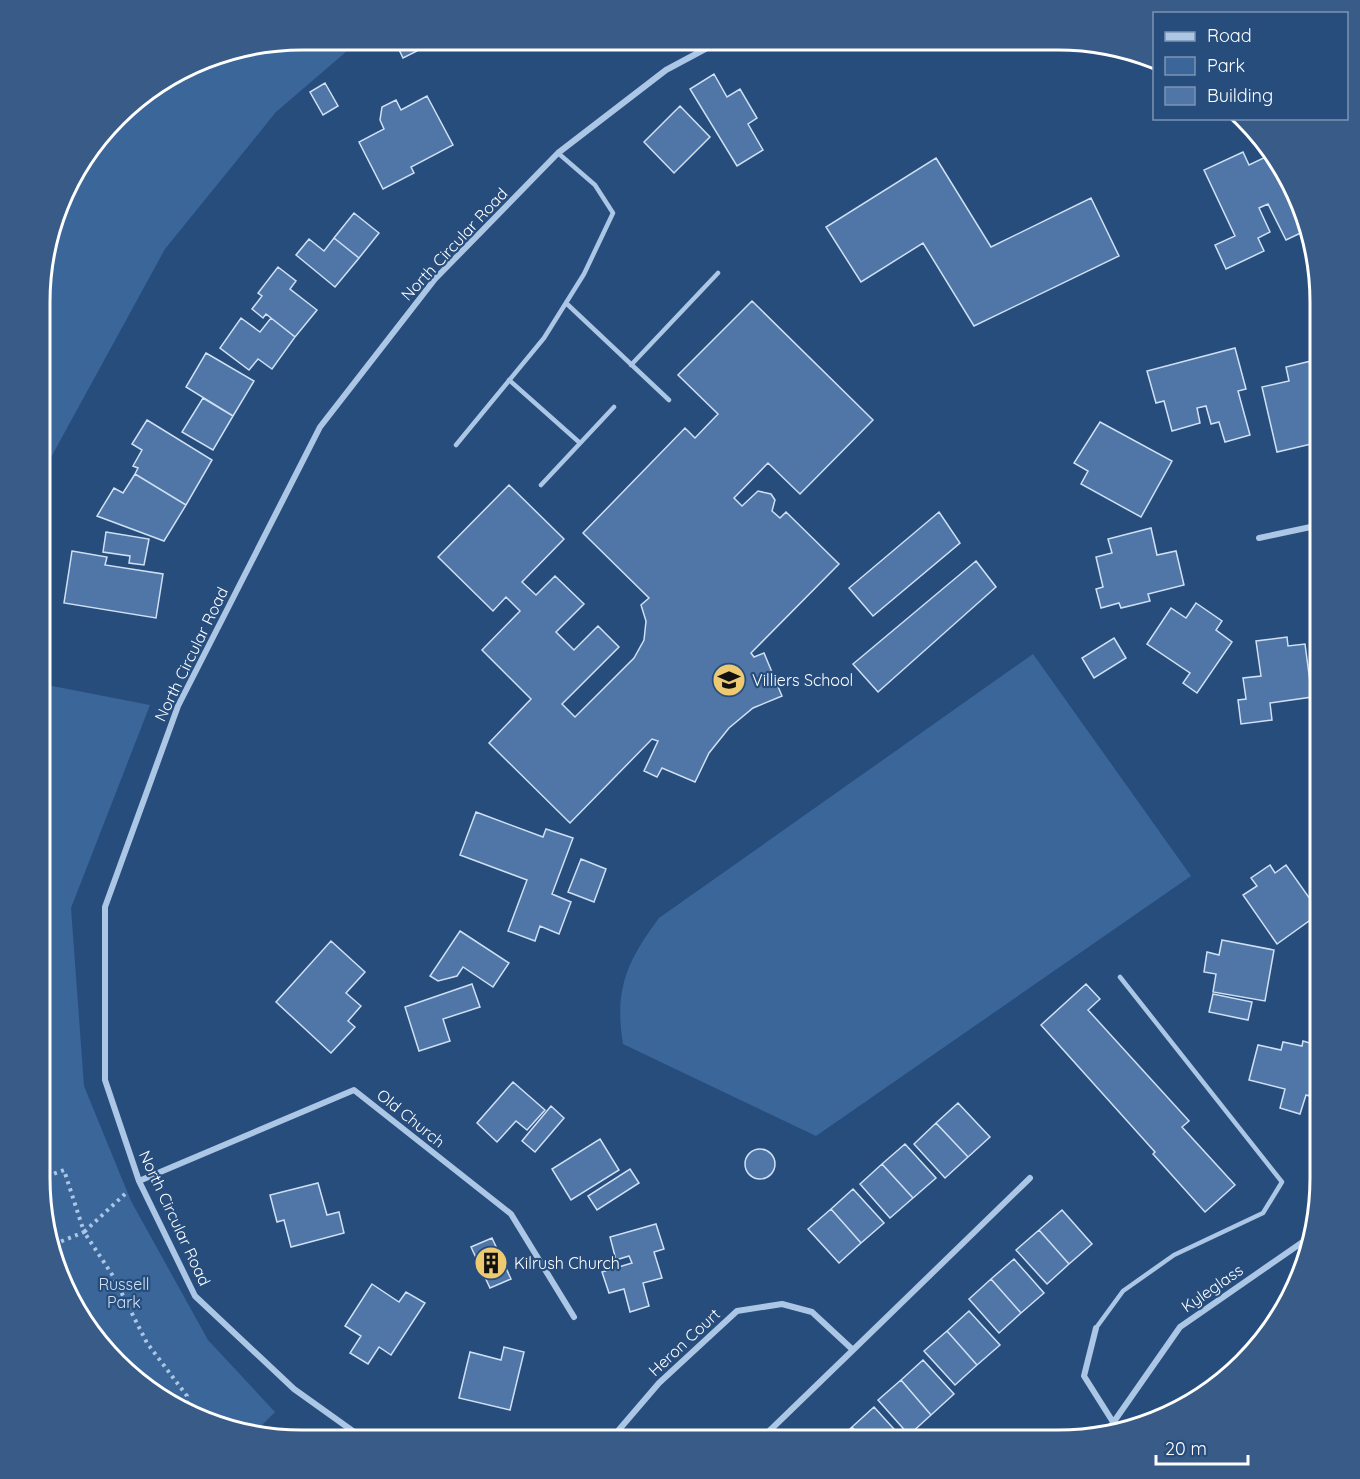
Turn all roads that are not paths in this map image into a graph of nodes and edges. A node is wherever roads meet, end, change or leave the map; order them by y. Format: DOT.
graph roads {
  1 [pos="703,50"];
  2 [pos="558,153"];
  3 [pos="718,273"];
  4 [pos="566,303"];
  5 [pos="631,365"];
  6 [pos="509,380"];
  7 [pos="669,400"];
  8 [pos="614,407"];
  9 [pos="580,443"];
  10 [pos="456,445"];
  11 [pos="541,485"];
  12 [pos="1310,527"];
  13 [pos="1259,538"];
  14 [pos="1119,977"];
  15 [pos="1030,1178"];
  16 [pos="139,1181"];
  17 [pos="1302,1242"];
  18 [pos="574,1317"];
  19 [pos="1096,1328"];
  20 [pos="853,1350"];
  21 [pos="1113,1422"];
  22 [pos="351,1430"];
  23 [pos="619,1430"];
  24 [pos="770,1430"];
  1 -- 2 [label="street, North Circular Road"];
  2 -- 4 [label="lane"];
  2 -- 16 [label="street, North Circular Road"];
  3 -- 5 [label="lane"];
  4 -- 5 [label="lane"];
  4 -- 6 [label="lane"];
  5 -- 7 [label="lane"];
  6 -- 9 [label="lane"];
  6 -- 10 [label="lane"];
  8 -- 9 [label="lane"];
  9 -- 11 [label="lane"];
  12 -- 13 [label="street"];
  14 -- 19 [label="lane"];
  15 -- 20 [label="street"];
  16 -- 18 [label="street, Old Church"];
  16 -- 22 [label="street, North Circular Road"];
  17 -- 21 [label="street, Kyleglass"];
  19 -- 21 [label="street"];
  20 -- 23 [label="street, Heron Court"];
  20 -- 24 [label="street"];
}
